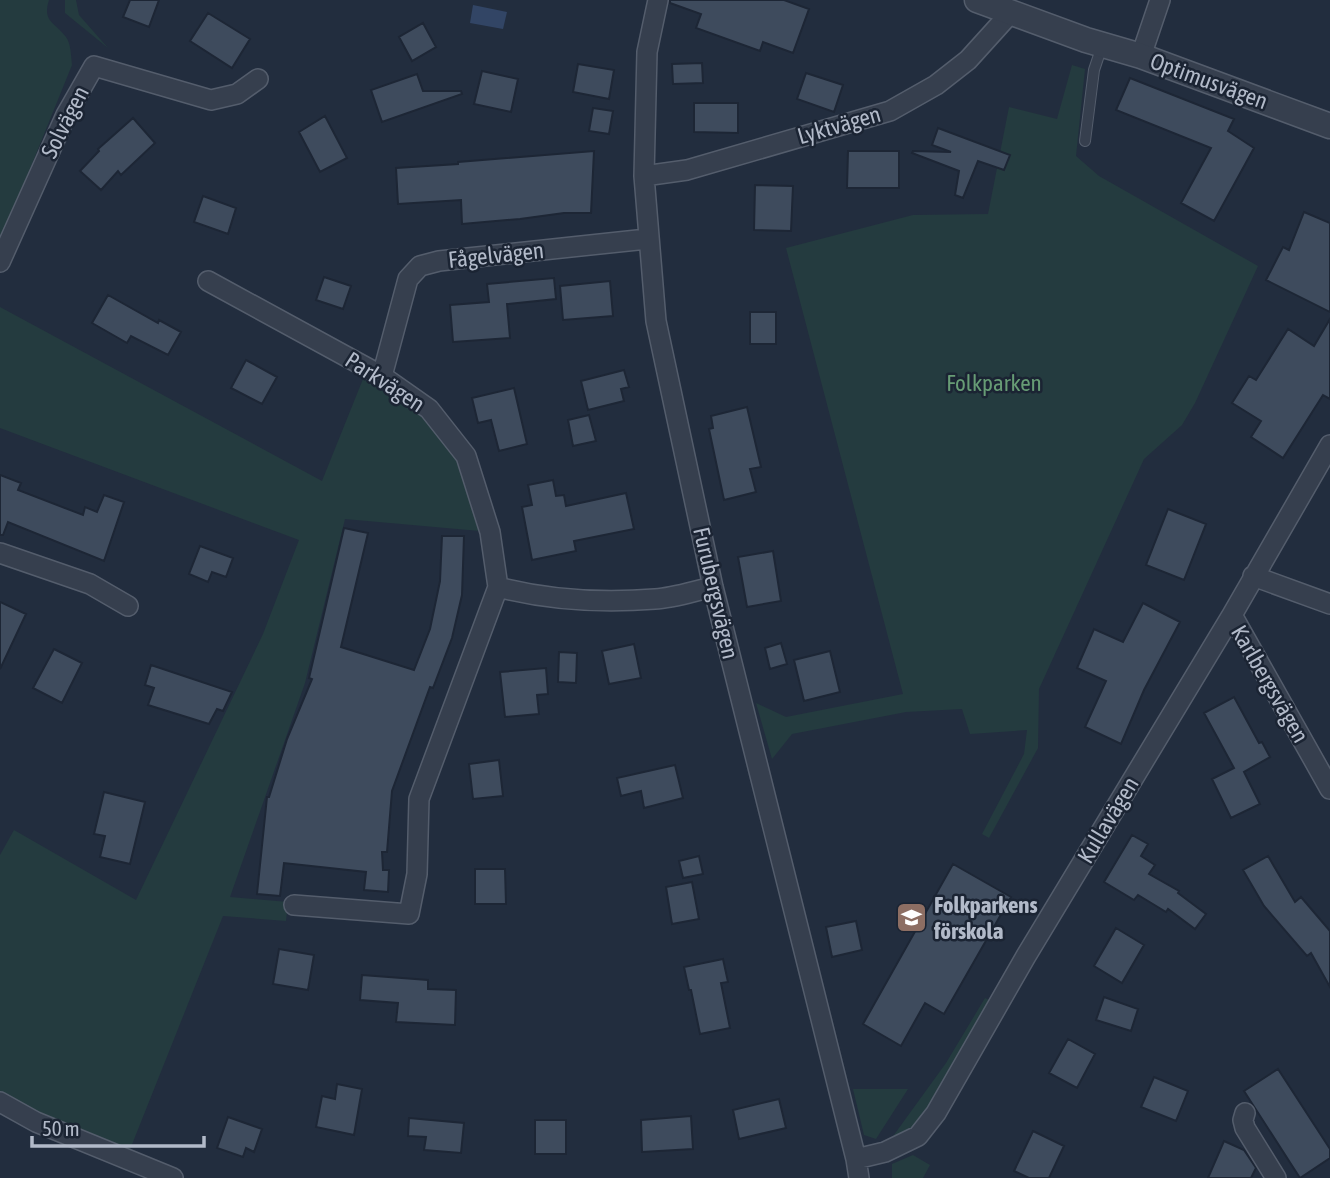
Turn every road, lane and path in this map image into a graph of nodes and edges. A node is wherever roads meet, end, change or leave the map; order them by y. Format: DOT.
graph roads {
  1 [pos="658,0"];
  2 [pos="956,0"];
  3 [pos="977,0"];
  4 [pos="1160,0"];
  5 [pos="1006,18"];
  6 [pos="1094,42"];
  7 [pos="1141,56"];
  8 [pos="258,79"];
  9 [pos="1330,126"];
  10 [pos="1085,141"];
  11 [pos="644,176"];
  12 [pos="647,239"];
  13 [pos="0,262"];
  14 [pos="208,281"];
  15 [pos="382,376"];
  16 [pos="1330,444"];
  17 [pos="0,553"];
  18 [pos="1254,576"];
  19 [pos="498,587"];
  20 [pos="713,587"];
  21 [pos="1330,604"];
  22 [pos="128,606"];
  23 [pos="1232,615"];
  24 [pos="1330,789"];
  25 [pos="294,905"];
  26 [pos="0,1102"];
  27 [pos="1245,1113"];
  28 [pos="857,1168"];
  29 [pos="173,1178"];
  30 [pos="1276,1178"];
  1 -- 11 [label="street, Furubergsvägen"];
  2 -- 5 [label="street, Optimusvägen"];
  3 -- 6 [label="street, Optimusvägen"];
  4 -- 7 [label="street"];
  5 -- 6 [label="street, Optimusvägen"];
  5 -- 11 [label="street, Lyktvägen"];
  6 -- 7 [label="street, Optimusvägen"];
  6 -- 10 [label="lane"];
  7 -- 9 [label="street, Optimusvägen"];
  8 -- 13 [label="street, Solvägen"];
  11 -- 12 [label="street, Furubergsvägen"];
  12 -- 15 [label="street, Fågelvägen"];
  12 -- 20 [label="street, Furubergsvägen"];
  14 -- 15 [label="street, Parkvägen"];
  15 -- 19 [label="street, Parkvägen"];
  16 -- 18 [label="street, Kullavägen"];
  17 -- 22 [label="street"];
  18 -- 21 [label="street"];
  18 -- 23 [label="street, Kullavägen"];
  19 -- 20 [label="street"];
  19 -- 25 [label="street, Parkvägen"];
  20 -- 28 [label="street, Furubergsvägen"];
  23 -- 24 [label="street, Karlbergsvägen"];
  23 -- 28 [label="street, Kullavägen"];
  26 -- 29 [label="street"];
  27 -- 30 [label="street"];
}
